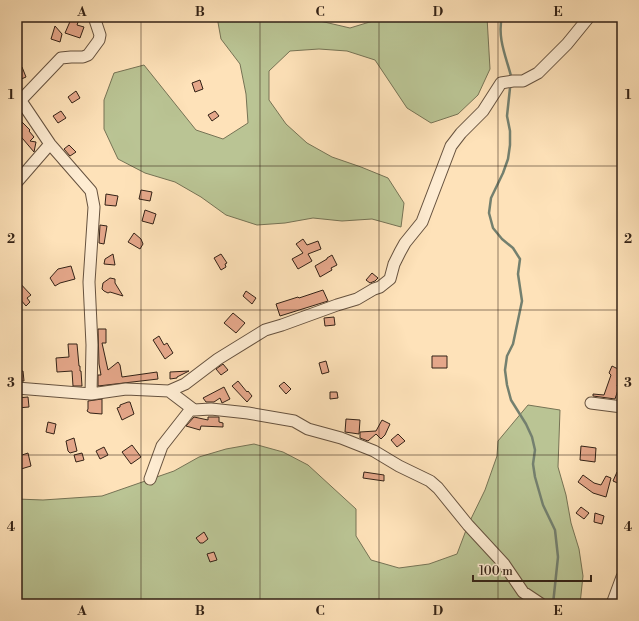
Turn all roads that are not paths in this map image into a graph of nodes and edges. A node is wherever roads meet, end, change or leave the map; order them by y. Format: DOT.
graph roads {
  1 [pos="94,17"];
  2 [pos="589,17"];
  3 [pos="18,98"];
  4 [pos="50,144"];
  5 [pos="17,182"];
  6 [pos="17,388"];
  7 [pos="169,391"];
  8 [pos="91,394"];
  9 [pos="591,403"];
  10 [pos="622,407"];
  11 [pos="191,409"];
  12 [pos="150,479"];
  13 [pos="622,577"];
  14 [pos="541,604"];
  15 [pos="612,604"];
  1 -- 3 [label="street"];
  2 -- 7 [label="street"];
  3 -- 4 [label="street"];
  4 -- 5 [label="street"];
  4 -- 8 [label="street"];
  6 -- 8 [label="street"];
  7 -- 8 [label="street"];
  7 -- 11 [label="street"];
  9 -- 10 [label="street"];
  11 -- 12 [label="street"];
  11 -- 14 [label="street"];
  13 -- 15 [label="street"];
}
